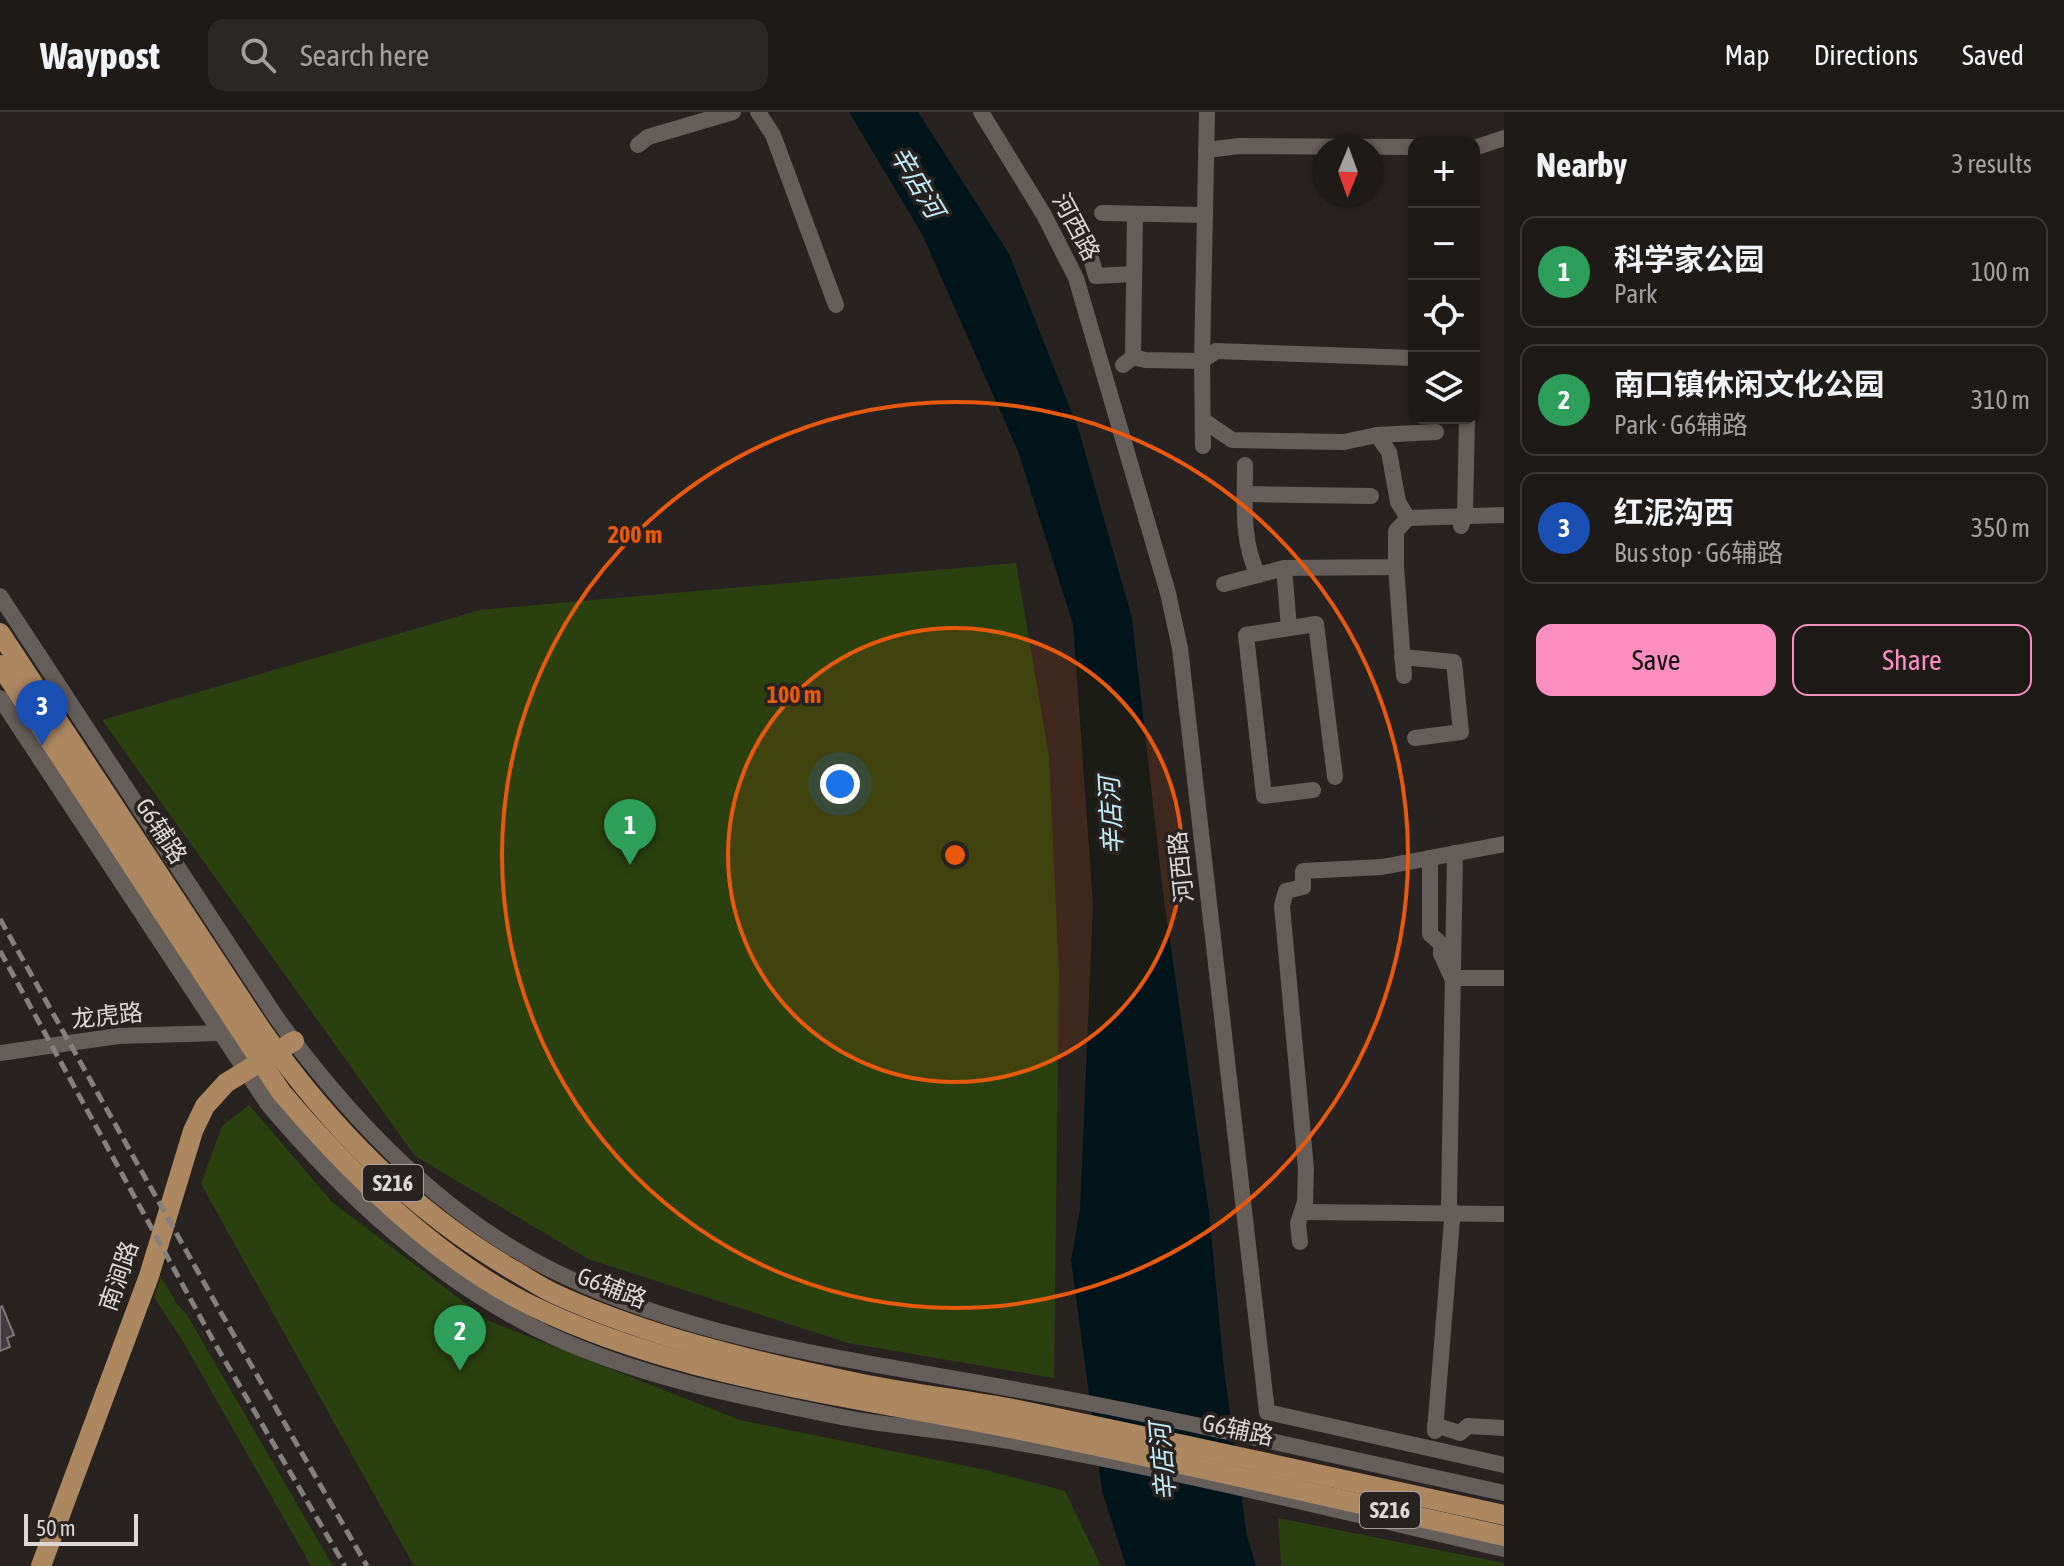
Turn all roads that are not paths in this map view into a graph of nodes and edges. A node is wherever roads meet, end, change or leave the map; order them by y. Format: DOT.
graph roads {
  1 [pos="733,112"];
  2 [pos="758,112"];
  3 [pos="981,112"];
  4 [pos="1207,112"];
  5 [pos="1504,138"];
  6 [pos="1480,141"];
  7 [pos="638,145"];
  8 [pos="1408,147"];
  9 [pos="1206,150"];
  10 [pos="1102,213"];
  11 [pos="1135,214"];
  12 [pos="1205,215"];
  13 [pos="1091,258"];
  14 [pos="1134,274"];
  15 [pos="836,305"];
  16 [pos="1408,358"];
  17 [pos="1202,361"];
  18 [pos="1203,420"];
  19 [pos="1467,424"];
  20 [pos="1436,432"];
  21 [pos="1377,435"];
  22 [pos="1203,446"];
  23 [pos="1245,465"];
  24 [pos="1245,494"];
  25 [pos="1371,496"];
  26 [pos="1504,515"];
  27 [pos="1408,518"];
  28 [pos="1463,520"];
  29 [pos="1396,567"];
  30 [pos="1284,568"];
  31 [pos="1258,575"];
  32 [pos="1224,584"];
  33 [pos="0,596"];
  34 [pos="1289,628"];
  35 [pos="0,633"];
  36 [pos="1402,657"];
  37 [pos="0,665"];
  38 [pos="1404,676"];
  39 [pos="0,698"];
  40 [pos="1415,738"];
  41 [pos="1335,777"];
  42 [pos="1313,790"];
  43 [pos="1504,844"];
  44 [pos="1455,853"];
  45 [pos="1430,858"];
  46 [pos="1452,978"];
  47 [pos="1504,978"];
  48 [pos="220,1033"];
  49 [pos="0,1053"];
  50 [pos="269,1057"];
  51 [pos="1303,1212"];
  52 [pos="1451,1214"];
  53 [pos="1504,1214"];
  54 [pos="1300,1242"];
  55 [pos="1018,1418"];
  56 [pos="1504,1428"];
  57 [pos="1504,1465"];
  58 [pos="1276,1482"];
  59 [pos="1504,1493"];
  60 [pos="1504,1515"];
  61 [pos="1504,1536"];
  62 [pos="1504,1549"];
  63 [pos="41,1566"];
  1 -- 7 [label="street"];
  2 -- 15 [label="street"];
  3 -- 57 [label="street, 河西路"];
  4 -- 9 [label="street"];
  5 -- 6 [label="street"];
  8 -- 9 [label="street"];
  9 -- 12 [label="street"];
  10 -- 11 [label="street"];
  11 -- 12 [label="street"];
  11 -- 14 [label="street"];
  12 -- 17 [label="street"];
  13 -- 14 [label="street"];
  14 -- 17 [label="street"];
  16 -- 17 [label="street"];
  17 -- 18 [label="street"];
  18 -- 21 [label="street"];
  18 -- 22 [label="street"];
  19 -- 28 [label="street"];
  20 -- 21 [label="street"];
  21 -- 27 [label="street"];
  23 -- 24 [label="street"];
  24 -- 25 [label="street"];
  24 -- 31 [label="street"];
  26 -- 28 [label="street"];
  27 -- 28 [label="street"];
  27 -- 29 [label="street"];
  29 -- 30 [label="street"];
  29 -- 36 [label="street"];
  30 -- 31 [label="street"];
  30 -- 34 [label="street"];
  31 -- 32 [label="street"];
  33 -- 50 [label="street, G6辅路 / S216"];
  34 -- 41 [label="street"];
  34 -- 42 [label="street"];
  35 -- 50 [label="main road, G6辅路 / S216"];
  36 -- 38 [label="street"];
  36 -- 40 [label="street"];
  37 -- 50 [label="main road, G6辅路 / S216"];
  39 -- 48 [label="street, G6辅路 / S216"];
  43 -- 44 [label="street"];
  44 -- 45 [label="street"];
  44 -- 46 [label="street"];
  45 -- 46 [label="street"];
  45 -- 51 [label="street"];
  46 -- 47 [label="street"];
  46 -- 52 [label="street"];
  48 -- 49 [label="street, 龙虎路"];
  48 -- 50 [label="street, G6辅路 / S216"];
  50 -- 55 [label="main road, G6辅路 / S216"];
  50 -- 55 [label="street, G6辅路 / S216"];
  50 -- 63 [label="main road, 南涧路"];
  51 -- 52 [label="street"];
  51 -- 54 [label="street"];
  52 -- 53 [label="street"];
  52 -- 56 [label="street"];
  55 -- 58 [label="main road, G6辅路 / S216"];
  55 -- 58 [label="street"];
  55 -- 59 [label="street, G6辅路 / S216"];
  58 -- 60 [label="main road, G6辅路 / S216"];
  58 -- 61 [label="main road, G6辅路 / S216"];
  58 -- 62 [label="street, G6辅路 / S216"];
}
